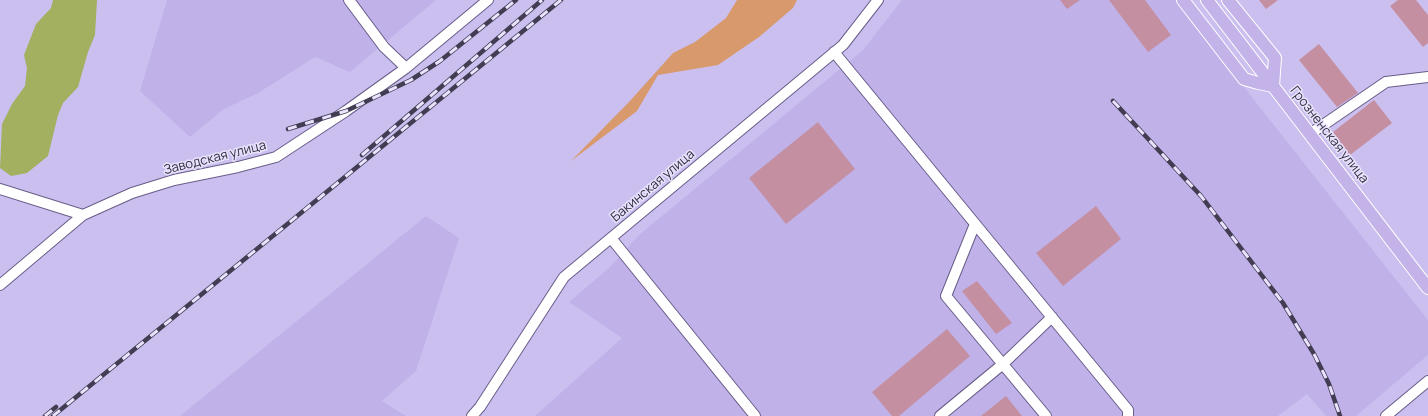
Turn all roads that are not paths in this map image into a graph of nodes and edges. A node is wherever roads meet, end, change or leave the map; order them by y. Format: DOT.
graph roads {
  1 [pos="349,0"];
  2 [pos="488,0"];
  3 [pos="878,0"];
  4 [pos="1183,0"];
  5 [pos="1207,0"];
  6 [pos="1228,0"];
  7 [pos="834,52"];
  8 [pos="406,68"];
  9 [pos="1428,77"];
  10 [pos="1273,86"];
  11 [pos="1310,134"];
  12 [pos="0,189"];
  13 [pos="83,215"];
  14 [pos="975,224"];
  15 [pos="611,238"];
  16 [pos="0,285"];
  17 [pos="1428,288"];
  18 [pos="1052,317"];
  19 [pos="1003,364"];
  20 [pos="1428,381"];
  21 [pos="472,416"];
  22 [pos="754,416"];
  23 [pos="940,416"];
  24 [pos="1046,416"];
  25 [pos="1128,416"];
  26 [pos="1386,416"];
  1 -- 8 [label="street"];
  2 -- 8 [label="street, Заводская улица"];
  3 -- 7 [label="street, Бакинская улица"];
  4 -- 10 [label="main road"];
  5 -- 10 [label="main road, Грозненская улица"];
  6 -- 10 [label="main road"];
  7 -- 14 [label="street"];
  7 -- 15 [label="street, Бакинская улица"];
  8 -- 13 [label="street, Заводская улица"];
  9 -- 11 [label="street"];
  10 -- 11 [label="main road, Грозненская улица"];
  11 -- 17 [label="main road, Грозненская улица"];
  12 -- 13 [label="street"];
  13 -- 16 [label="street, Заводская улица"];
  14 -- 18 [label="street"];
  14 -- 19 [label="street"];
  15 -- 21 [label="street, Бакинская улица"];
  15 -- 22 [label="street"];
  18 -- 19 [label="street"];
  18 -- 25 [label="street"];
  19 -- 23 [label="street"];
  19 -- 24 [label="street"];
  20 -- 26 [label="street"];
}
